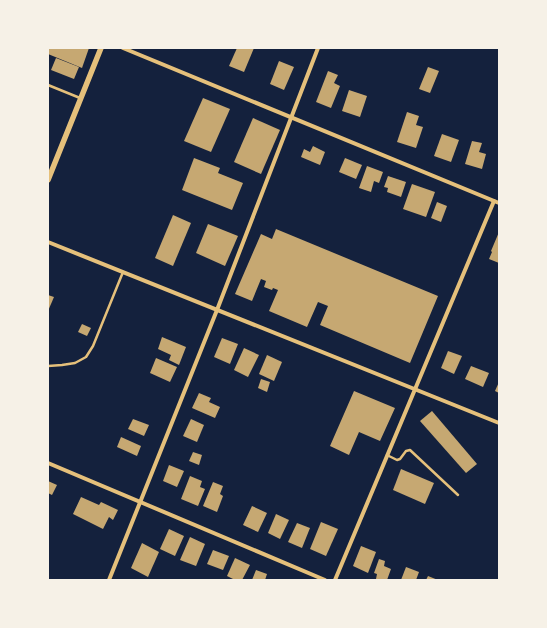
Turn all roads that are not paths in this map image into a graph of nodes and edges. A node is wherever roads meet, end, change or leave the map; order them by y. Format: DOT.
graph roads {
  1 [pos="101,48"];
  2 [pos="123,48"];
  3 [pos="318,48"];
  4 [pos="48,85"];
  5 [pos="80,98"];
  6 [pos="291,117"];
  7 [pos="48,180"];
  8 [pos="494,201"];
  9 [pos="499,203"];
  10 [pos="48,242"];
  11 [pos="123,272"];
  12 [pos="217,310"];
  13 [pos="48,366"];
  14 [pos="415,390"];
  15 [pos="499,423"];
  16 [pos="387,455"];
  17 [pos="48,463"];
  18 [pos="458,495"];
  19 [pos="141,502"];
  20 [pos="109,580"];
  21 [pos="326,580"];
  22 [pos="335,580"];
  1 -- 5 [label="street"];
  2 -- 6 [label="street"];
  3 -- 6 [label="street"];
  4 -- 5 [label="lane"];
  5 -- 7 [label="street"];
  6 -- 8 [label="street"];
  6 -- 12 [label="street"];
  8 -- 9 [label="street"];
  8 -- 14 [label="street"];
  10 -- 11 [label="street"];
  11 -- 12 [label="street"];
  11 -- 13 [label="lane"];
  12 -- 14 [label="street"];
  12 -- 19 [label="street"];
  14 -- 15 [label="street"];
  14 -- 16 [label="street"];
  16 -- 18 [label="lane"];
  16 -- 22 [label="street"];
  17 -- 19 [label="street"];
  19 -- 20 [label="street"];
  19 -- 21 [label="street"];
}
